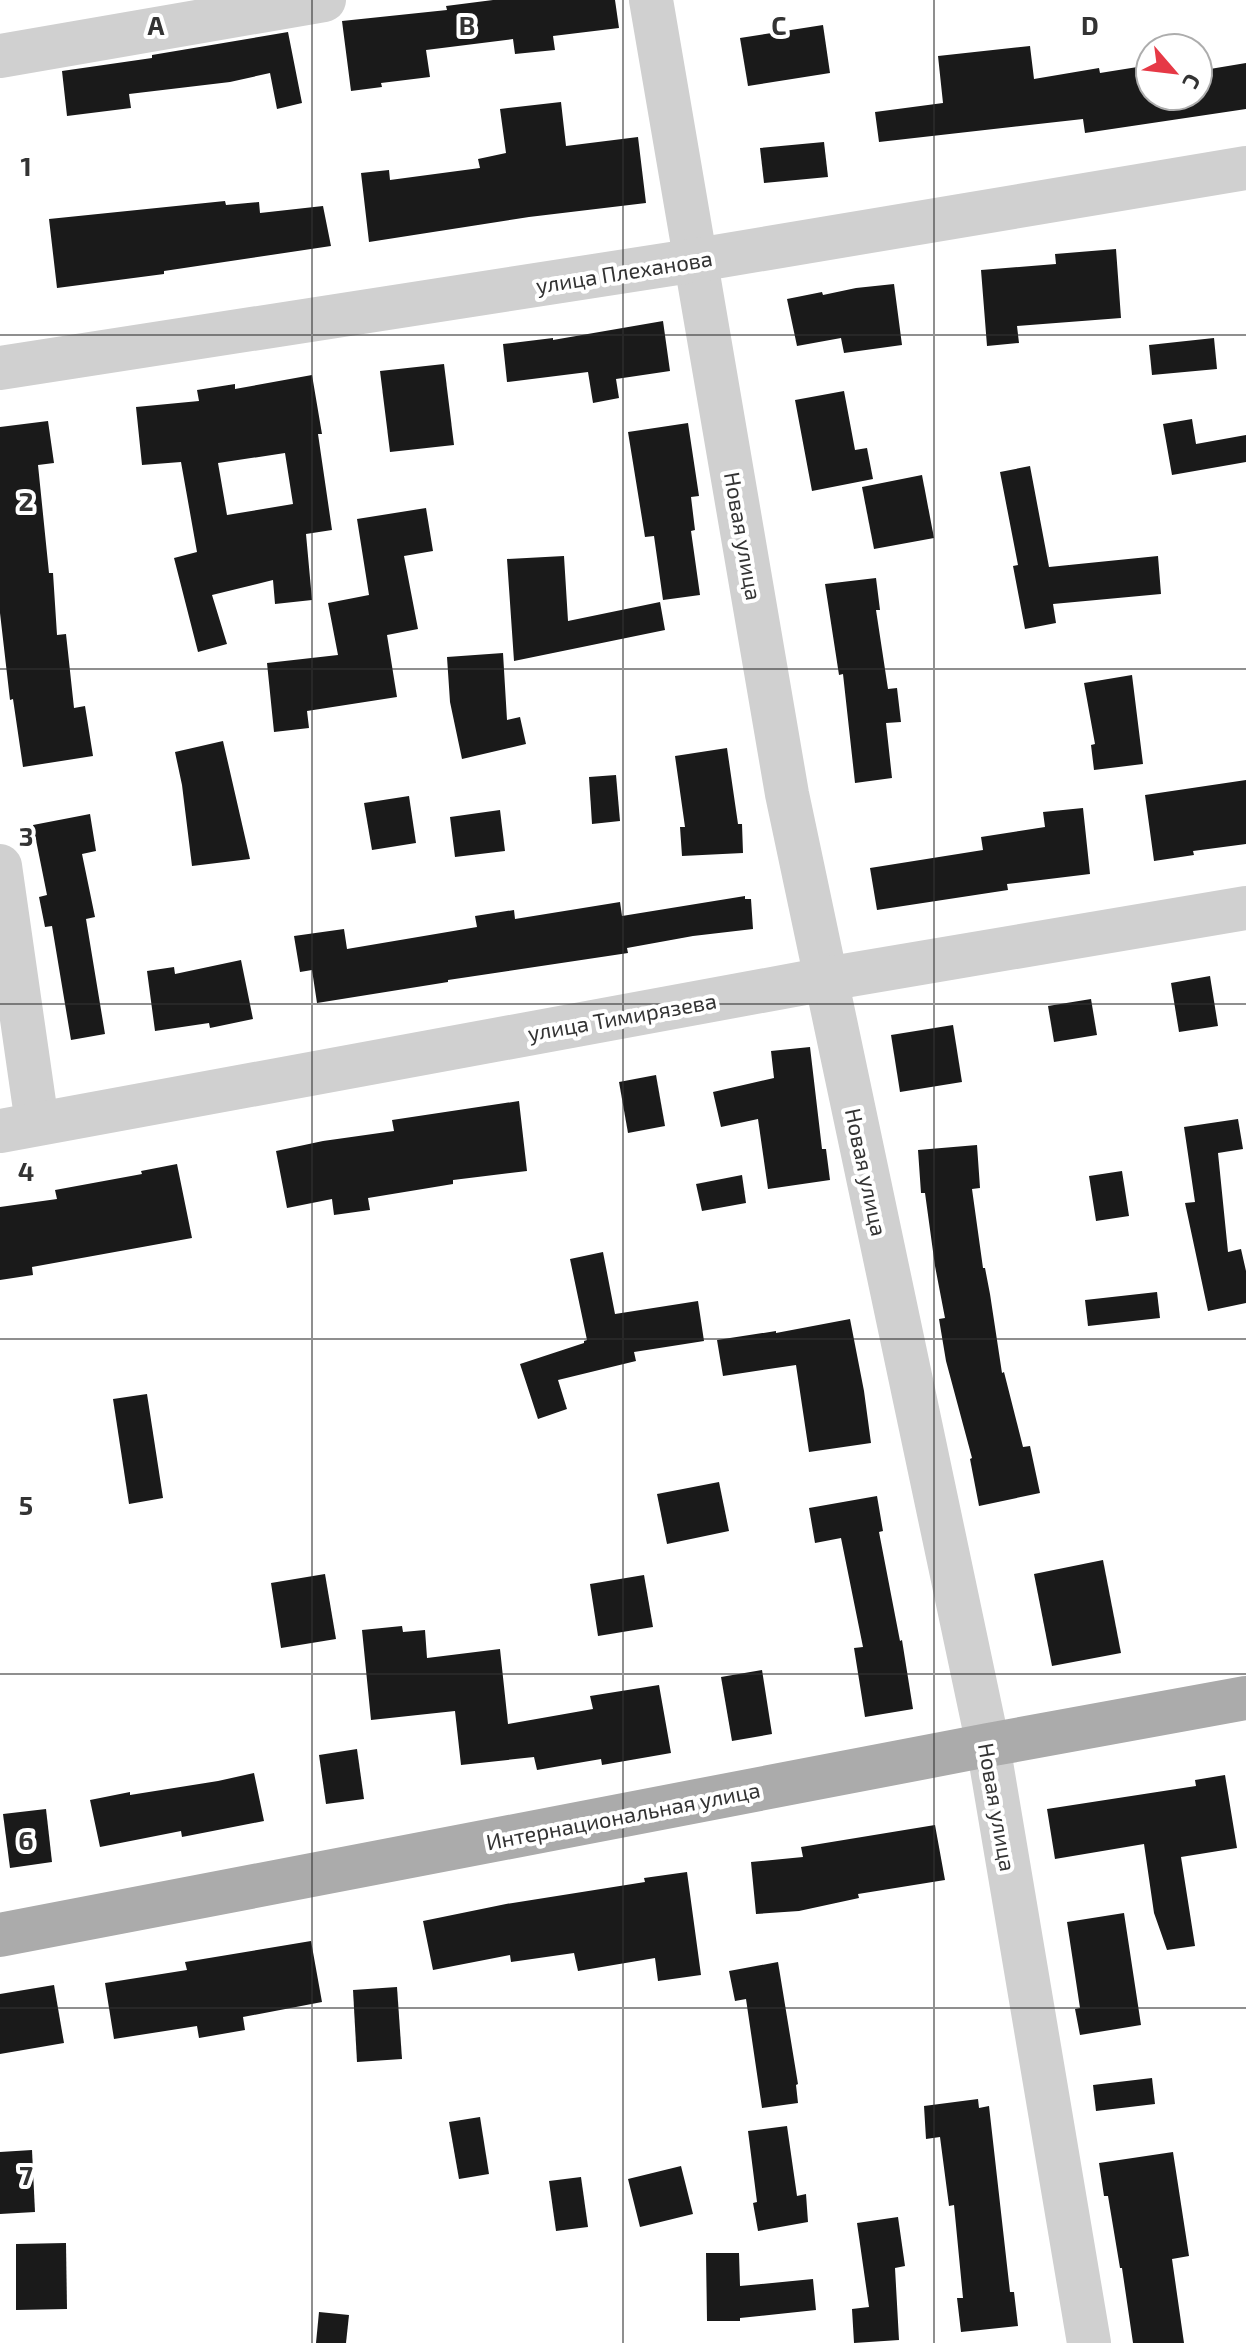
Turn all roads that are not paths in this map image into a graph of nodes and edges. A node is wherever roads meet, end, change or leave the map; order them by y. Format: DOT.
graph roads {
  1 [pos="324,0"];
  2 [pos="651,0"];
  3 [pos="0,56"];
  4 [pos="1246,168"];
  5 [pos="697,260"];
  6 [pos="0,368"];
  7 [pos="0,866"];
  8 [pos="1246,908"];
  9 [pos="826,979"];
  10 [pos="18,1127"];
  11 [pos="1246,1698"];
  12 [pos="988,1745"];
  13 [pos="0,1935"];
  14 [pos="1089,2343"];
  1 -- 3 [label="street"];
  2 -- 5 [label="street, Новая улица"];
  4 -- 5 [label="street, улица Плеханова"];
  5 -- 6 [label="street, улица Плеханова"];
  5 -- 9 [label="street, Новая улица"];
  7 -- 10 [label="street"];
  8 -- 9 [label="street, улица Тимирязева"];
  9 -- 10 [label="street, улица Тимирязева"];
  9 -- 12 [label="street, Новая улица"];
  11 -- 12 [label="main road, Интернациональная улица"];
  12 -- 13 [label="main road, Интернациональная улица"];
  12 -- 14 [label="street, Новая улица"];
}
